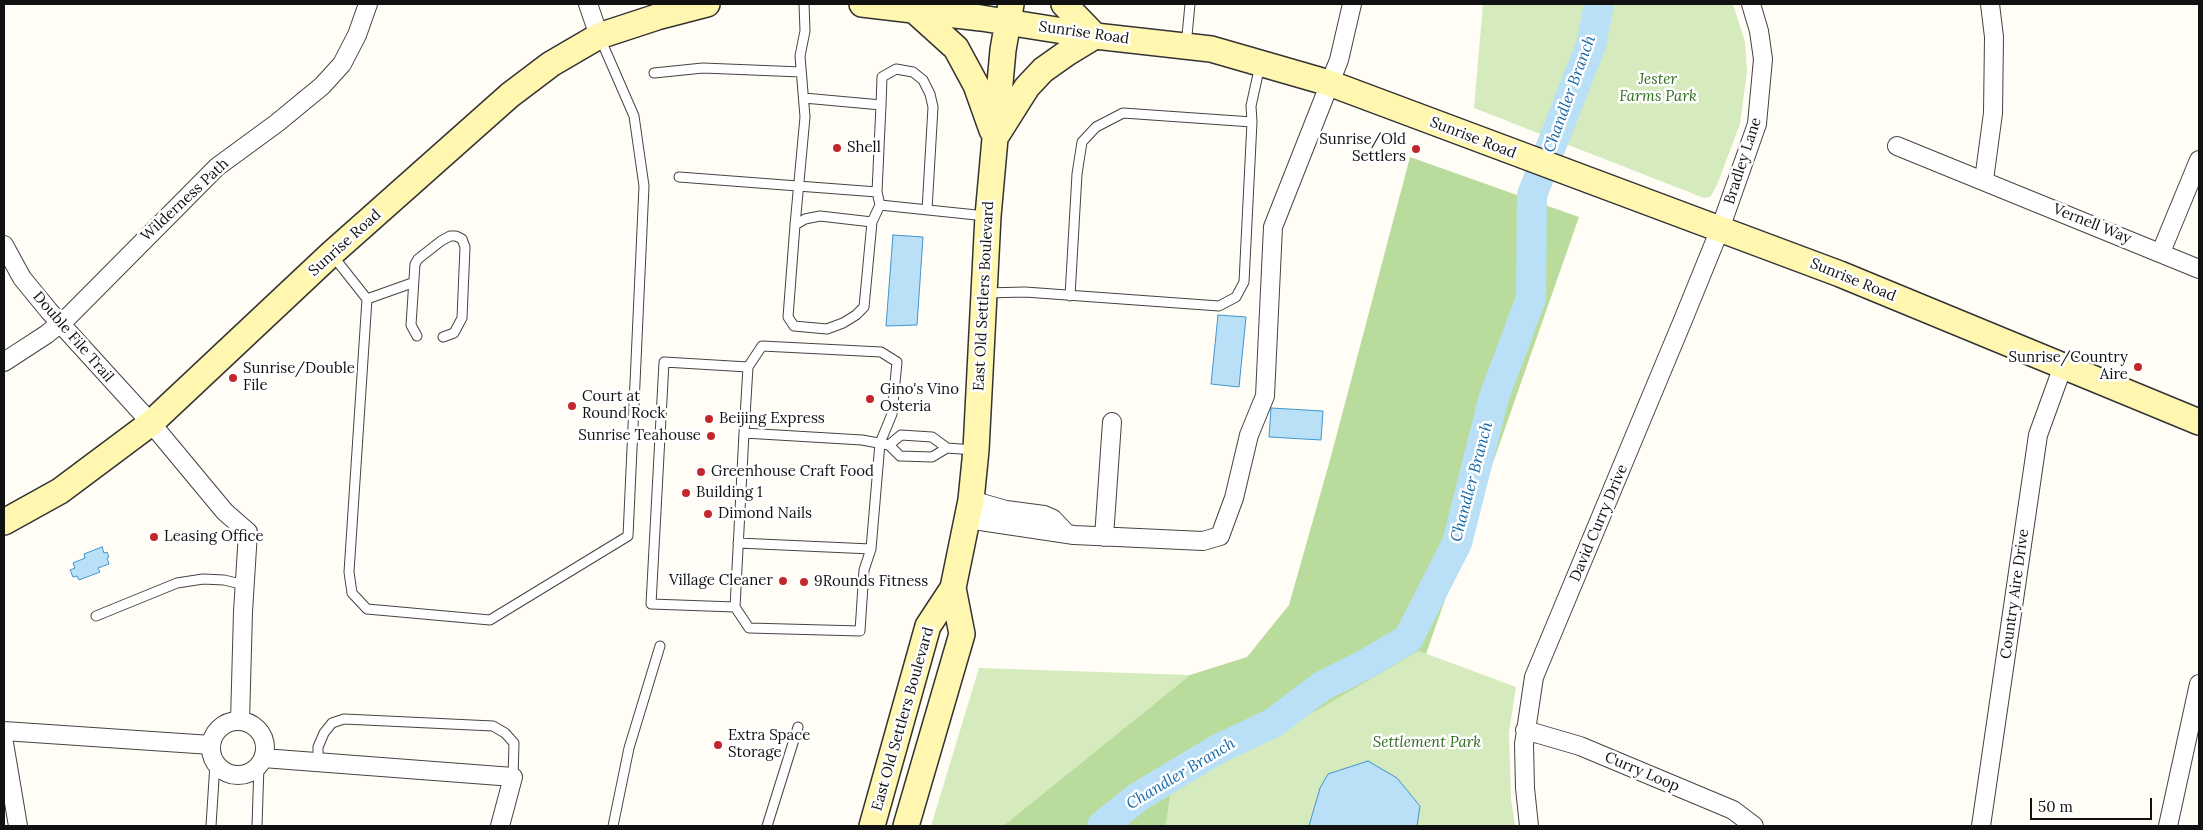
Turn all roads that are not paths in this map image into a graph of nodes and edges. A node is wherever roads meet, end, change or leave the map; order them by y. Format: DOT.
graph roads {
  1 [pos="368,4"];
  2 [pos="588,4"];
  3 [pos="708,4"];
  4 [pos="804,4"];
  5 [pos="862,4"];
  6 [pos="1064,4"];
  7 [pos="1190,4"];
  8 [pos="1352,4"];
  9 [pos="1751,4"];
  10 [pos="1990,4"];
  11 [pos="922,8"];
  12 [pos="1010,13"];
  13 [pos="599,36"];
  14 [pos="1095,36"];
  15 [pos="1186,46"];
  16 [pos="1260,63"];
  17 [pos="801,72"];
  18 [pos="654,73"];
  19 [pos="1329,83"];
  20 [pos="804,98"];
  21 [pos="881,105"];
  22 [pos="1252,122"];
  23 [pos="995,137"];
  24 [pos="1897,146"];
  25 [pos="2199,160"];
  26 [pos="679,177"];
  27 [pos="1984,180"];
  28 [pos="799,188"];
  29 [pos="877,192"];
  30 [pos="880,205"];
  31 [pos="927,210"];
  32 [pos="988,216"];
  33 [pos="872,222"];
  34 [pos="795,225"];
  35 [pos="1720,229"];
  36 [pos="4,245"];
  37 [pos="2161,252"];
  38 [pos="331,254"];
  39 [pos="2199,269"];
  40 [pos="412,283"];
  41 [pos="984,293"];
  42 [pos="1070,296"];
  43 [pos="367,299"];
  44 [pos="60,323"];
  45 [pos="417,336"];
  46 [pos="443,337"];
  47 [pos="4,362"];
  48 [pos="2063,366"];
  49 [pos="748,367"];
  50 [pos="1112,422"];
  51 [pos="2199,422"];
  52 [pos="151,423"];
  53 [pos="744,433"];
  54 [pos="884,444"];
  55 [pos="947,448"];
  56 [pos="976,450"];
  57 [pos="969,509"];
  58 [pos="4,522"];
  59 [pos="1104,537"];
  60 [pos="738,543"];
  61 [pos="871,549"];
  62 [pos="244,585"];
  63 [pos="953,588"];
  64 [pos="735,608"];
  65 [pos="96,616"];
  66 [pos="660,646"];
  67 [pos="2199,684"];
  68 [pos="240,721"];
  69 [pos="798,727"];
  70 [pos="1525,730"];
  71 [pos="4,731"];
  72 [pos="4,743"];
  73 [pos="211,745"];
  74 [pos="261,762"];
  75 [pos="215,763"];
  76 [pos="318,763"];
  77 [pos="513,777"];
  78 [pos="18,826"];
  79 [pos="211,826"];
  80 [pos="257,826"];
  81 [pos="500,826"];
  82 [pos="613,826"];
  83 [pos="767,826"];
  84 [pos="872,826"];
  85 [pos="906,826"];
  86 [pos="1529,826"];
  87 [pos="1754,826"];
  88 [pos="1981,826"];
  89 [pos="2168,826"];
  1 -- 44 [label="street, Wilderness Path"];
  2 -- 13 [label="street"];
  3 -- 13 [label="main road, Sunrise Road"];
  4 -- 17 [label="lane"];
  5 -- 11 [label="main road, Sunrise Road"];
  6 -- 14 [label="main road"];
  7 -- 15 [label="lane"];
  8 -- 19 [label="street"];
  9 -- 35 [label="street, Bradley Lane"];
  10 -- 27 [label="street"];
  11 -- 12 [label="main road, Sunrise Road"];
  11 -- 23 [label="main road"];
  12 -- 14 [label="main road, Sunrise Road"];
  12 -- 23 [label="main road, East Old Settlers Boulevard"];
  13 -- 38 [label="main road, Sunrise Road"];
  13 -- 43 [label="lane"];
  14 -- 15 [label="main road, Sunrise Road"];
  14 -- 23 [label="main road"];
  15 -- 16 [label="main road, Sunrise Road"];
  16 -- 19 [label="main road, Sunrise Road"];
  16 -- 22 [label="lane"];
  17 -- 18 [label="lane"];
  17 -- 20 [label="lane"];
  19 -- 35 [label="main road, Sunrise Road"];
  19 -- 59 [label="street"];
  20 -- 21 [label="lane"];
  20 -- 28 [label="lane"];
  21 -- 29 [label="lane"];
  21 -- 31 [label="lane"];
  22 -- 42 [label="lane"];
  22 -- 42 [label="lane"];
  23 -- 32 [label="main road, East Old Settlers Boulevard"];
  24 -- 27 [label="street, Vernell Way"];
  25 -- 37 [label="street"];
  26 -- 28 [label="lane"];
  27 -- 37 [label="street, Vernell Way"];
  28 -- 29 [label="lane"];
  28 -- 34 [label="lane"];
  29 -- 30 [label="lane"];
  30 -- 31 [label="lane"];
  30 -- 33 [label="lane"];
  31 -- 32 [label="lane"];
  32 -- 41 [label="main road, East Old Settlers Boulevard"];
  33 -- 34 [label="lane"];
  33 -- 34 [label="lane"];
  35 -- 48 [label="main road, Sunrise Road"];
  35 -- 70 [label="street, David Curry Drive"];
  36 -- 44 [label="street, Double File Trail"];
  37 -- 39 [label="street, Vernell Way"];
  38 -- 43 [label="lane"];
  38 -- 52 [label="main road, Sunrise Road"];
  40 -- 43 [label="lane"];
  40 -- 45 [label="lane"];
  40 -- 46 [label="lane"];
  41 -- 42 [label="lane"];
  41 -- 56 [label="main road, East Old Settlers Boulevard"];
  44 -- 47 [label="street, Wilderness Path"];
  44 -- 52 [label="street, Double File Trail"];
  48 -- 51 [label="main road, Sunrise Road"];
  48 -- 88 [label="street, Country Aire Drive"];
  49 -- 53 [label="lane"];
  49 -- 54 [label="lane"];
  49 -- 64 [label="lane"];
  50 -- 59 [label="street"];
  52 -- 58 [label="main road, Sunrise Road"];
  52 -- 62 [label="street, Double File Trail"];
  53 -- 54 [label="lane"];
  53 -- 60 [label="lane"];
  54 -- 55 [label="lane"];
  54 -- 55 [label="lane"];
  54 -- 61 [label="lane"];
  55 -- 56 [label="lane"];
  56 -- 57 [label="main road, East Old Settlers Boulevard"];
  57 -- 59 [label="street"];
  57 -- 63 [label="main road, East Old Settlers Boulevard"];
  60 -- 61 [label="lane"];
  60 -- 64 [label="lane"];
  61 -- 64 [label="lane"];
  62 -- 65 [label="lane"];
  62 -- 68 [label="street"];
  63 -- 84 [label="main road, East Old Settlers Boulevard"];
  63 -- 85 [label="main road, East Old Settlers Boulevard"];
  66 -- 82 [label="lane"];
  67 -- 89 [label="street"];
  68 -- 73 [label="street"];
  68 -- 74 [label="street"];
  69 -- 83 [label="lane"];
  70 -- 86 [label="street, David Curry Drive"];
  70 -- 87 [label="street, Curry Loop"];
  71 -- 73 [label="street"];
  72 -- 78 [label="street"];
  73 -- 75 [label="street"];
  74 -- 75 [label="street"];
  74 -- 76 [label="street"];
  74 -- 80 [label="lane"];
  75 -- 79 [label="lane"];
  76 -- 77 [label="street"];
  76 -- 77 [label="lane"];
  77 -- 81 [label="street"];
}
